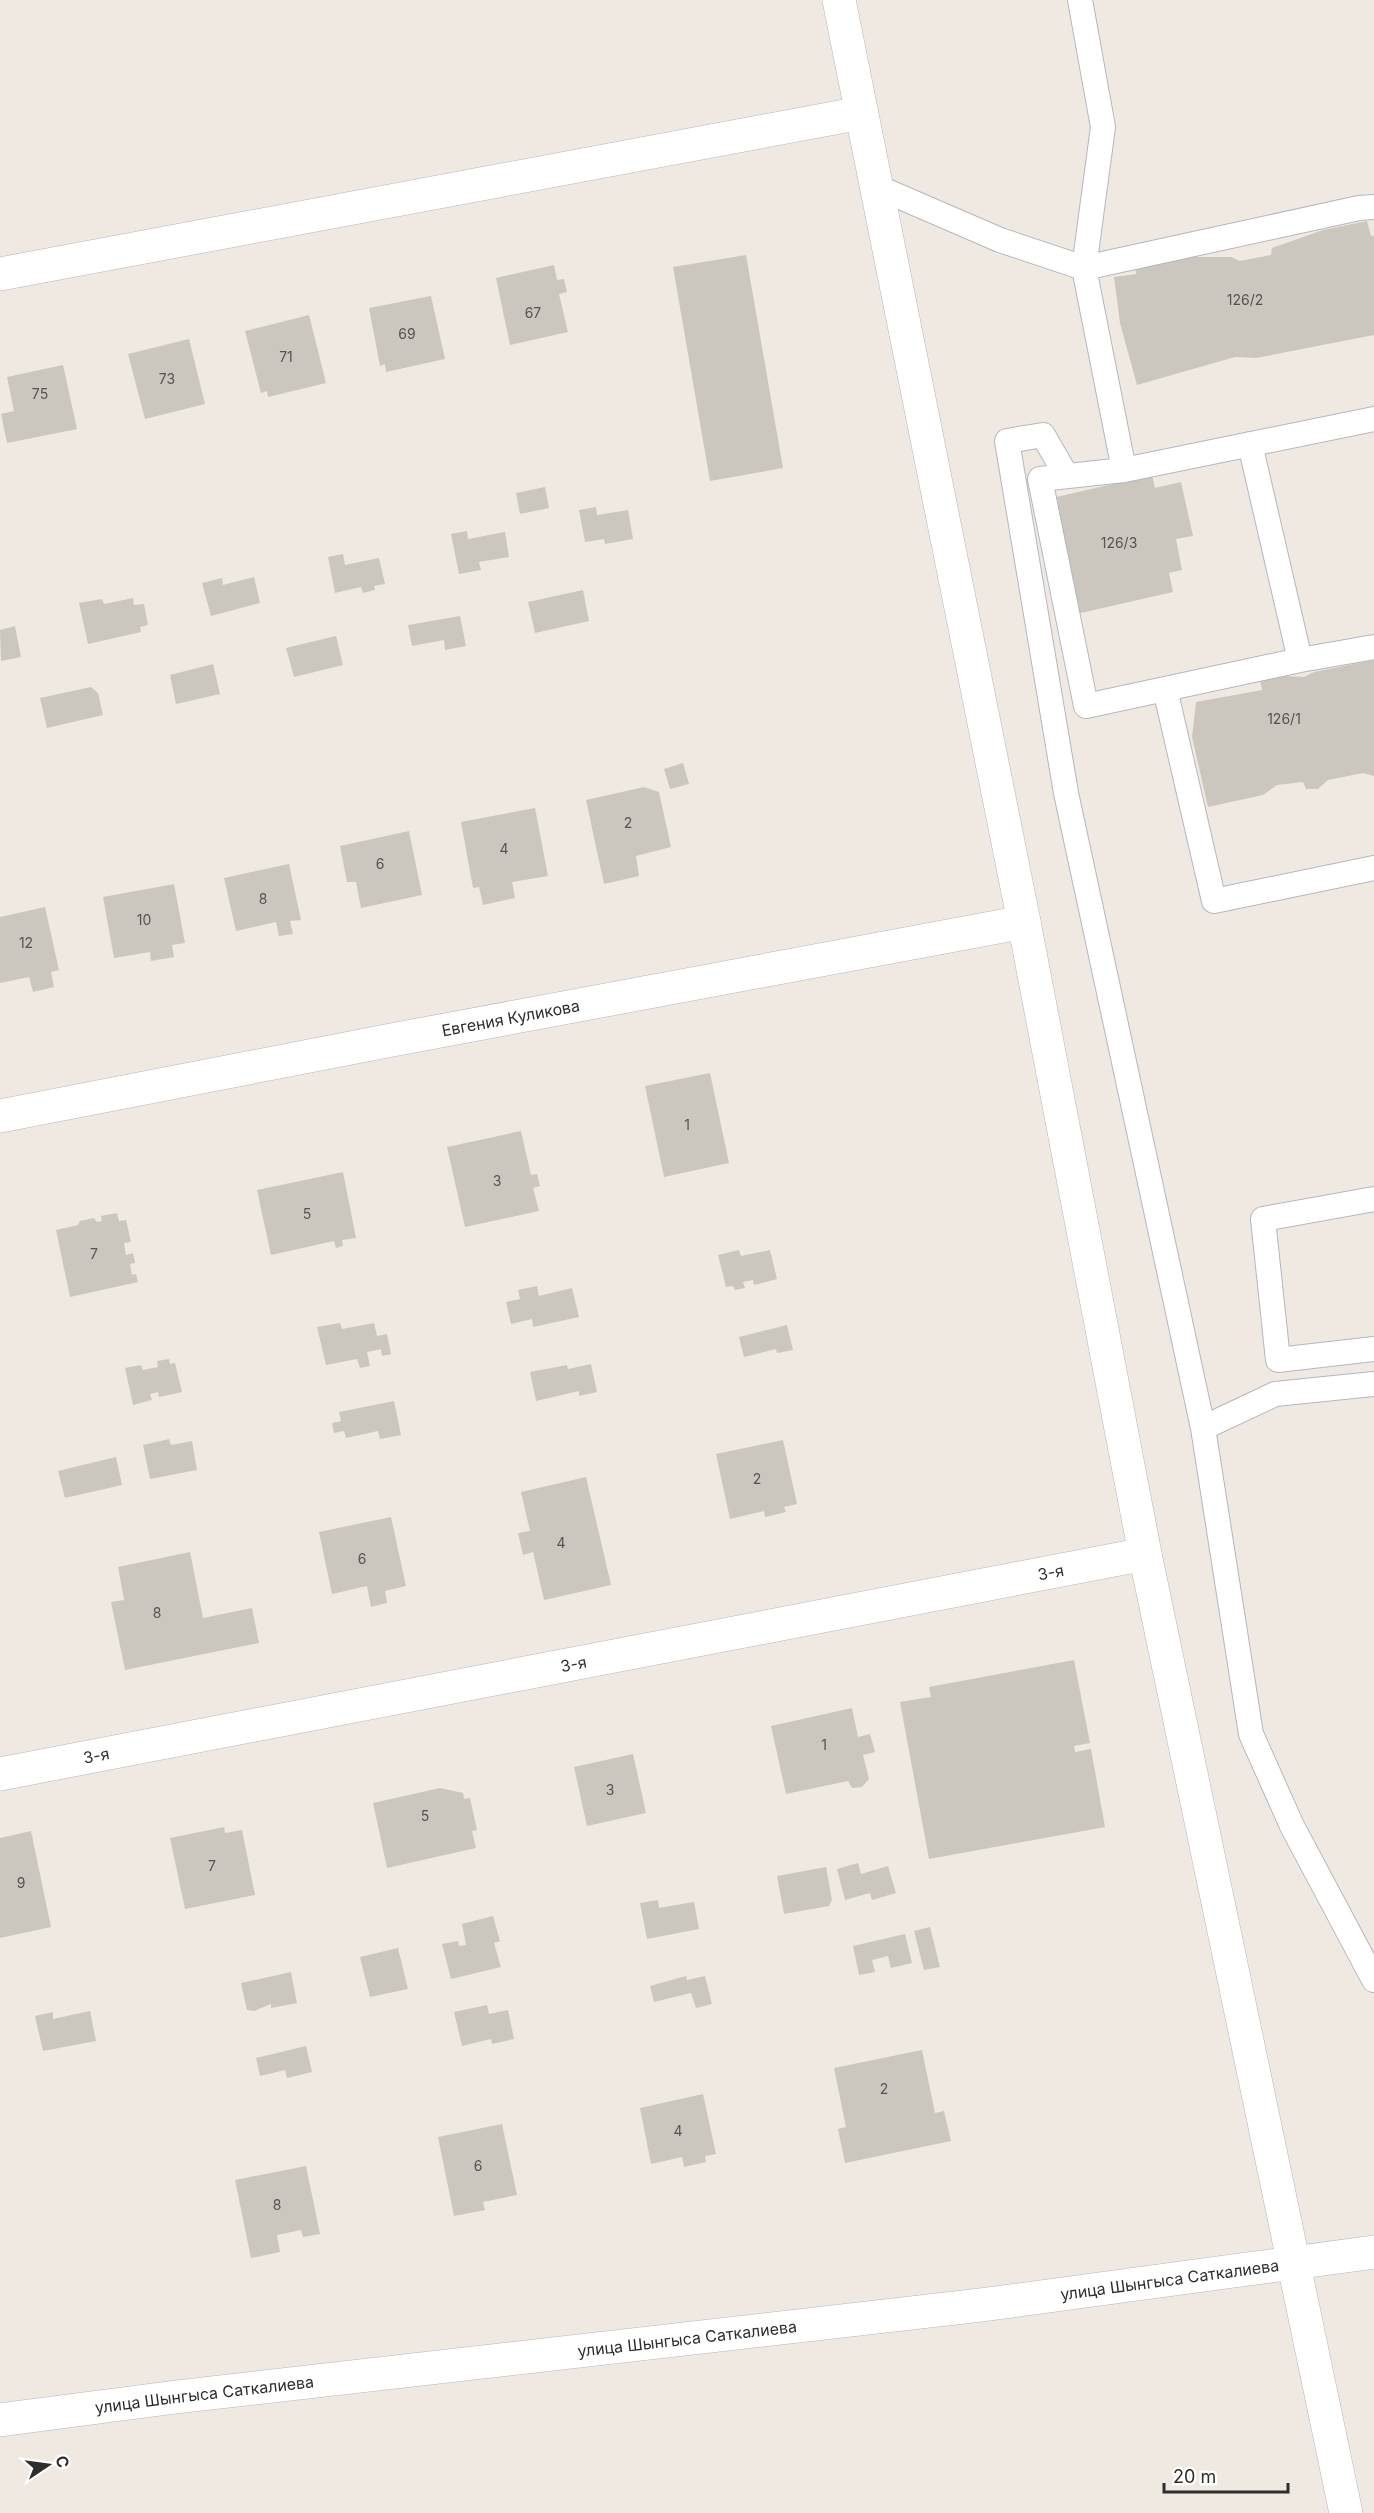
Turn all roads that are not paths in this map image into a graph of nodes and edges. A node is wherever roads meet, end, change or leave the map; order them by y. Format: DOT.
graph roads {
  1 [pos="839,0"];
  2 [pos="1080,0"];
  3 [pos="861,112"];
  4 [pos="875,186"];
  5 [pos="1374,207"];
  6 [pos="1084,268"];
  7 [pos="0,274"];
  8 [pos="1374,419"];
  9 [pos="1250,444"];
  10 [pos="1124,470"];
  11 [pos="1066,475"];
  12 [pos="1374,647"];
  13 [pos="1300,660"];
  14 [pos="1165,689"];
  15 [pos="1374,868"];
  16 [pos="1024,922"];
  17 [pos="0,1116"];
  18 [pos="1374,1199"];
  19 [pos="1374,1349"];
  20 [pos="1374,1384"];
  21 [pos="1203,1428"];
  22 [pos="1145,1554"];
  23 [pos="0,1774"];
  24 [pos="1374,1980"];
  25 [pos="1374,2252"];
  26 [pos="1294,2263"];
  27 [pos="0,2420"];
  28 [pos="1346,2513"];
  1 -- 3 [label="street"];
  2 -- 6 [label="lane"];
  3 -- 4 [label="street"];
  3 -- 7 [label="street"];
  4 -- 6 [label="lane"];
  4 -- 16 [label="street"];
  5 -- 6 [label="lane"];
  6 -- 10 [label="lane"];
  8 -- 9 [label="lane"];
  9 -- 10 [label="lane"];
  9 -- 13 [label="lane"];
  10 -- 11 [label="lane"];
  11 -- 14 [label="lane"];
  11 -- 21 [label="lane"];
  12 -- 13 [label="lane"];
  13 -- 14 [label="lane"];
  14 -- 15 [label="lane"];
  16 -- 17 [label="street, Евгения Куликова"];
  16 -- 22 [label="street"];
  18 -- 19 [label="lane"];
  20 -- 21 [label="lane"];
  21 -- 24 [label="lane"];
  22 -- 23 [label="street, 3-я"];
  22 -- 26 [label="street"];
  25 -- 26 [label="street, улица Шынгыса Саткалиева"];
  26 -- 27 [label="street, улица Шынгыса Саткалиева"];
  26 -- 28 [label="street"];
}
